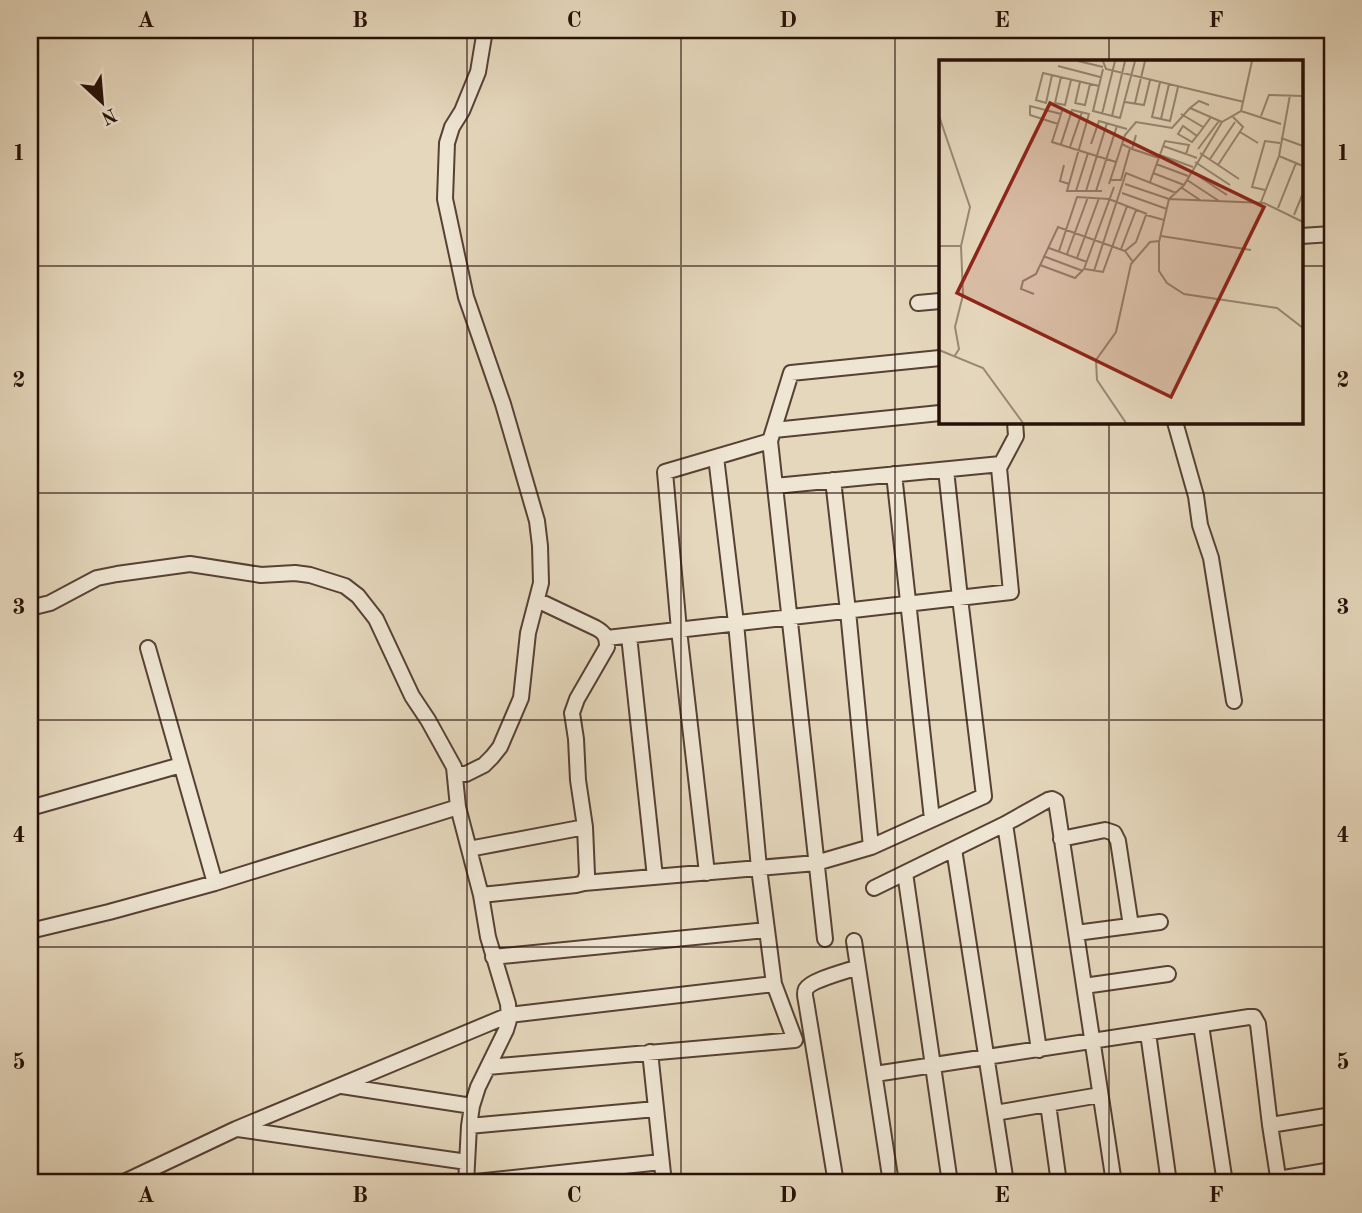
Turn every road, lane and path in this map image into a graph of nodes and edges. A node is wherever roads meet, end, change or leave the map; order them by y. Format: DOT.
graph roads {
  1 [pos="485,30"];
  2 [pos="1332,233"];
  3 [pos="1302,236"];
  4 [pos="939,301"];
  5 [pos="918,303"];
  6 [pos="939,358"];
  7 [pos="939,413"];
  8 [pos="1015,424"];
  9 [pos="1176,424"];
  10 [pos="772,436"];
  11 [pos="716,457"];
  12 [pos="1001,464"];
  13 [pos="946,470"];
  14 [pos="894,474"];
  15 [pos="833,480"];
  16 [pos="775,486"];
  17 [pos="960,598"];
  18 [pos="537,600"];
  19 [pos="908,604"];
  20 [pos="30,608"];
  21 [pos="848,611"];
  22 [pos="789,618"];
  23 [pos="736,623"];
  24 [pos="679,630"];
  25 [pos="629,636"];
  26 [pos="607,638"];
  27 [pos="148,648"];
  28 [pos="1234,701"];
  29 [pos="181,765"];
  30 [pos="455,774"];
  31 [pos="458,807"];
  32 [pos="30,808"];
  33 [pos="932,820"];
  34 [pos="1005,824"];
  35 [pos="585,827"];
  36 [pos="1061,839"];
  37 [pos="871,847"];
  38 [pos="469,849"];
  39 [pos="954,849"];
  40 [pos="816,863"];
  41 [pos="759,868"];
  42 [pos="707,873"];
  43 [pos="905,873"];
  44 [pos="654,877"];
  45 [pos="215,883"];
  46 [pos="584,883"];
  47 [pos="874,888"];
  48 [pos="481,895"];
  49 [pos="1160,922"];
  50 [pos="1131,926"];
  51 [pos="767,930"];
  52 [pos="30,931"];
  53 [pos="1076,933"];
  54 [pos="825,939"];
  55 [pos="854,941"];
  56 [pos="493,957"];
  57 [pos="858,967"];
  58 [pos="1168,974"];
  59 [pos="774,984"];
  60 [pos="1084,986"];
  61 [pos="509,1015"];
  62 [pos="1201,1026"];
  63 [pos="1148,1033"];
  64 [pos="1092,1042"];
  65 [pos="1039,1050"];
  66 [pos="650,1052"];
  67 [pos="986,1058"];
  68 [pos="933,1066"];
  69 [pos="488,1067"];
  70 [pos="875,1074"];
  71 [pos="339,1086"];
  72 [pos="1100,1095"];
  73 [pos="1048,1104"];
  74 [pos="472,1106"];
  75 [pos="656,1110"];
  76 [pos="995,1113"];
  77 [pos="1332,1115"];
  78 [pos="1270,1125"];
  79 [pos="468,1126"];
  80 [pos="236,1129"];
  81 [pos="467,1162"];
  82 [pos="662,1162"];
  83 [pos="1332,1171"];
  84 [pos="1279,1181"];
  85 [pos="887,1182"];
  86 [pos="122,1183"];
  87 [pos="466,1183"];
  88 [pos="664,1183"];
  89 [pos="816,1183"];
  90 [pos="825,1183"];
  91 [pos="836,1183"];
  92 [pos="950,1183"];
  93 [pos="1006,1183"];
  94 [pos="1059,1183"];
  95 [pos="1114,1183"];
  96 [pos="1169,1183"];
  97 [pos="1225,1183"];
  1 -- 18 [label="street"];
  2 -- 3 [label="street"];
  4 -- 5 [label="street"];
  6 -- 10 [label="street"];
  7 -- 10 [label="street"];
  8 -- 12 [label="street"];
  9 -- 28 [label="street"];
  10 -- 11 [label="street"];
  10 -- 16 [label="street"];
  11 -- 23 [label="street"];
  11 -- 24 [label="street"];
  12 -- 13 [label="street"];
  12 -- 17 [label="street"];
  13 -- 14 [label="street"];
  13 -- 17 [label="street"];
  14 -- 15 [label="street"];
  14 -- 19 [label="street"];
  15 -- 16 [label="street"];
  15 -- 21 [label="street"];
  16 -- 22 [label="street"];
  17 -- 19 [label="street"];
  17 -- 33 [label="street"];
  18 -- 26 [label="street"];
  18 -- 30 [label="street"];
  19 -- 21 [label="street"];
  19 -- 33 [label="street"];
  20 -- 30 [label="street"];
  21 -- 22 [label="street"];
  21 -- 37 [label="street"];
  22 -- 23 [label="street"];
  22 -- 40 [label="street"];
  23 -- 24 [label="street"];
  23 -- 41 [label="street"];
  24 -- 25 [label="street"];
  24 -- 42 [label="street"];
  25 -- 26 [label="street"];
  25 -- 44 [label="street"];
  26 -- 35 [label="street"];
  27 -- 29 [label="street"];
  29 -- 32 [label="street"];
  29 -- 45 [label="street"];
  30 -- 31 [label="street"];
  31 -- 38 [label="street"];
  31 -- 45 [label="street"];
  33 -- 37 [label="street"];
  34 -- 36 [label="street"];
  34 -- 39 [label="street"];
  34 -- 65 [label="street"];
  35 -- 38 [label="street"];
  35 -- 46 [label="street"];
  36 -- 50 [label="street"];
  36 -- 53 [label="street"];
  37 -- 40 [label="street"];
  38 -- 48 [label="street"];
  39 -- 43 [label="street"];
  39 -- 67 [label="street"];
  40 -- 41 [label="street"];
  40 -- 54 [label="street"];
  41 -- 42 [label="street"];
  41 -- 51 [label="street"];
  42 -- 44 [label="street"];
  43 -- 47 [label="street"];
  43 -- 68 [label="street"];
  44 -- 46 [label="street"];
  45 -- 52 [label="street"];
  46 -- 48 [label="street"];
  48 -- 56 [label="street"];
  49 -- 50 [label="street"];
  50 -- 53 [label="street"];
  51 -- 56 [label="street"];
  51 -- 59 [label="street"];
  53 -- 60 [label="street"];
  55 -- 57 [label="street"];
  56 -- 61 [label="street"];
  57 -- 70 [label="street"];
  57 -- 91 [label="street"];
  58 -- 60 [label="street"];
  59 -- 61 [label="street"];
  59 -- 66 [label="street"];
  60 -- 64 [label="street"];
  61 -- 69 [label="street"];
  61 -- 71 [label="street"];
  62 -- 63 [label="street"];
  62 -- 78 [label="street"];
  62 -- 97 [label="street"];
  63 -- 64 [label="street"];
  63 -- 96 [label="street"];
  64 -- 65 [label="street"];
  64 -- 72 [label="street"];
  65 -- 67 [label="street"];
  66 -- 69 [label="street"];
  66 -- 75 [label="street"];
  67 -- 68 [label="street"];
  67 -- 76 [label="street"];
  68 -- 70 [label="street"];
  68 -- 92 [label="street"];
  69 -- 74 [label="street"];
  70 -- 85 [label="street"];
  71 -- 74 [label="street"];
  71 -- 80 [label="street"];
  72 -- 73 [label="street"];
  72 -- 95 [label="street"];
  73 -- 76 [label="street"];
  73 -- 94 [label="street"];
  74 -- 79 [label="street"];
  75 -- 79 [label="street"];
  75 -- 82 [label="street"];
  76 -- 93 [label="street"];
  77 -- 78 [label="street"];
  78 -- 84 [label="street"];
  79 -- 81 [label="street"];
  80 -- 81 [label="street"];
  80 -- 86 [label="street"];
  81 -- 87 [label="street"];
  82 -- 87 [label="street"];
  82 -- 88 [label="street"];
  83 -- 84 [label="street"];
  89 -- 90 [label="street"];
}
